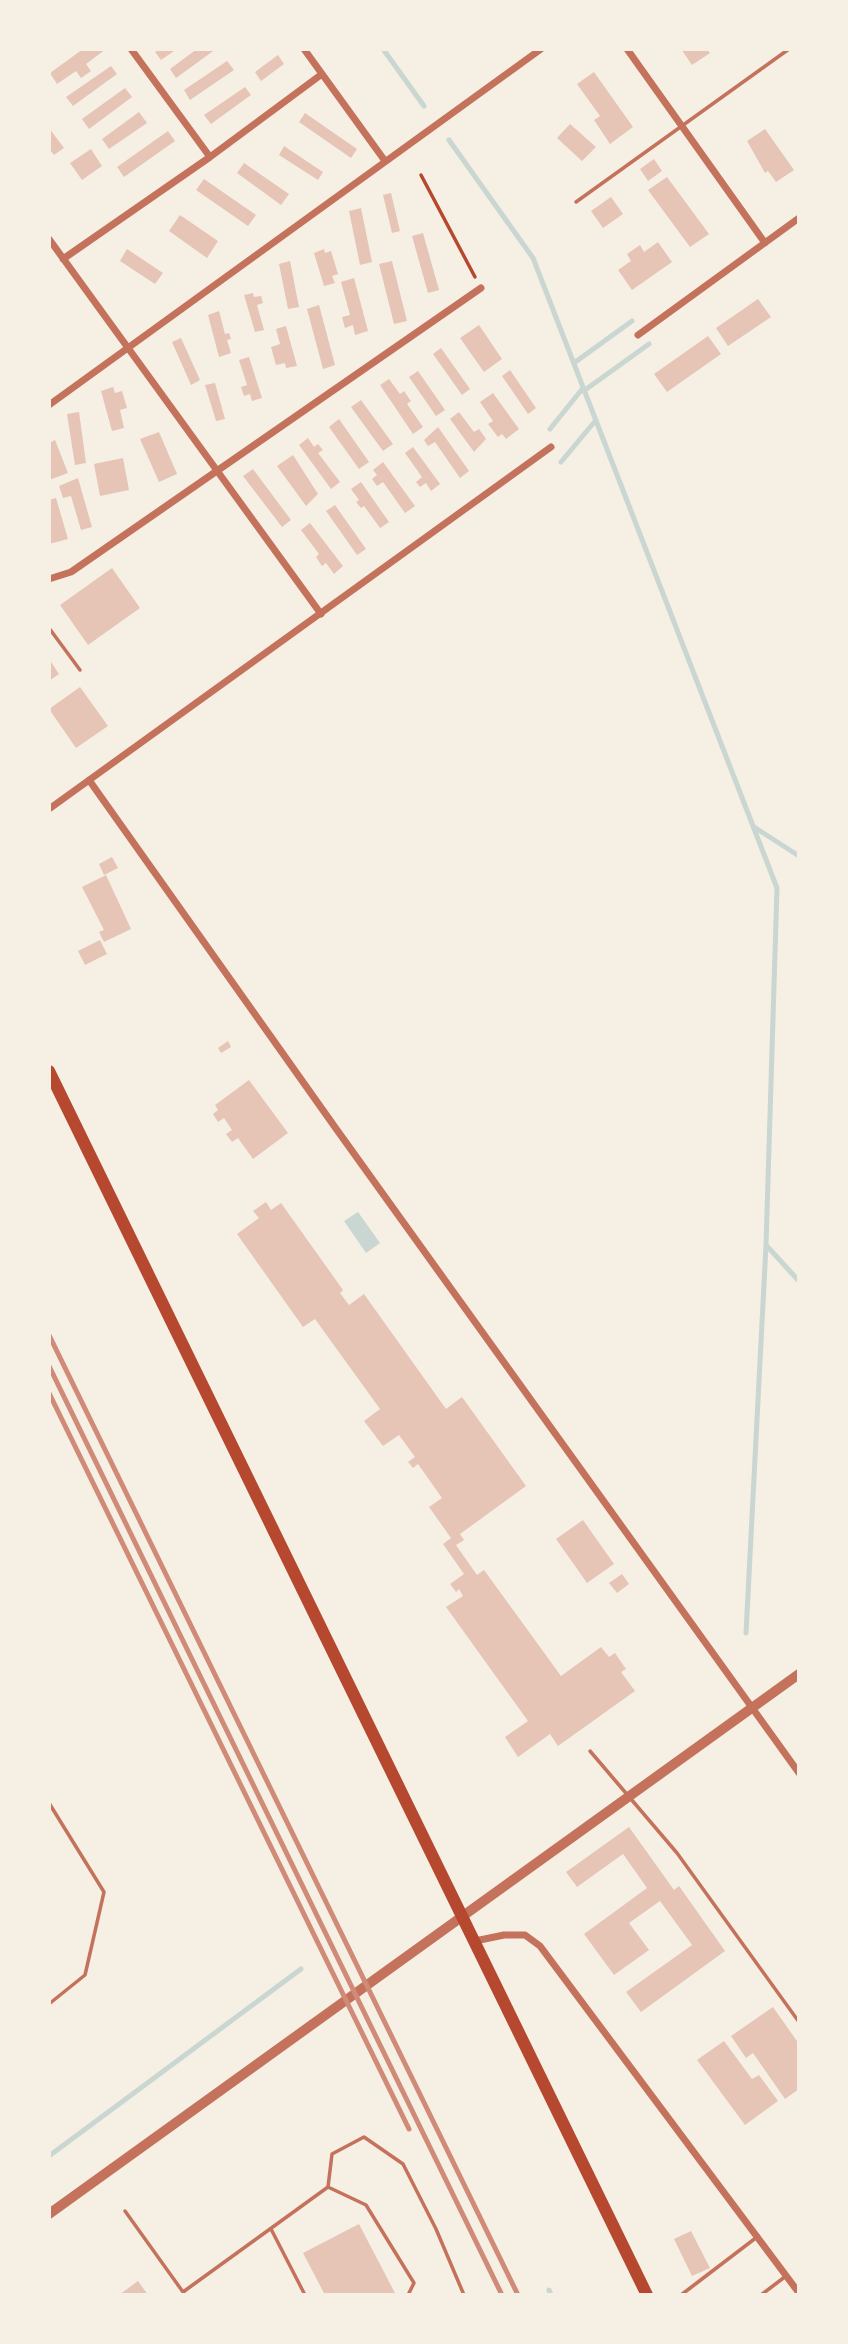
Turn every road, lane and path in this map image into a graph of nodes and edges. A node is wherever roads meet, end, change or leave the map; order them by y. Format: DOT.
graph roads {
  1 [pos="131,49"];
  2 [pos="303,49"];
  3 [pos="541,49"];
  4 [pos="627,49"];
  5 [pos="789,49"];
  6 [pos="322,74"];
  7 [pos="683,127"];
  8 [pos="210,157"];
  9 [pos="385,161"];
  10 [pos="421,176"];
  11 [pos="576,202"];
  12 [pos="799,218"];
  13 [pos="49,239"];
  14 [pos="765,243"];
  15 [pos="63,259"];
  16 [pos="481,288"];
  17 [pos="638,335"];
  18 [pos="129,347"];
  19 [pos="49,405"];
  20 [pos="551,447"];
  21 [pos="216,471"];
  22 [pos="49,579"];
  23 [pos="321,614"];
  24 [pos="49,628"];
  25 [pos="80,670"];
  26 [pos="89,780"];
  27 [pos="49,809"];
  28 [pos="49,1071"];
  29 [pos="799,1674"];
  30 [pos="752,1708"];
  31 [pos="590,1751"];
  32 [pos="799,1773"];
  33 [pos="49,1803"];
  34 [pos="475,1941"];
  35 [pos="49,2004"];
  36 [pos="799,2022"];
  37 [pos="328,2187"];
  38 [pos="125,2211"];
  39 [pos="49,2214"];
  40 [pos="271,2228"];
  41 [pos="757,2237"];
  42 [pos="786,2276"];
  43 [pos="184,2293"];
  44 [pos="799,2293"];
  45 [pos="305,2295"];
  46 [pos="408,2295"];
  47 [pos="464,2295"];
  48 [pos="647,2295"];
  49 [pos="681,2295"];
  50 [pos="761,2295"];
  1 -- 8 [label="street"];
  2 -- 6 [label="street"];
  3 -- 9 [label="street"];
  4 -- 7 [label="street"];
  5 -- 7 [label="lane"];
  6 -- 8 [label="street"];
  6 -- 9 [label="street"];
  7 -- 11 [label="lane"];
  7 -- 14 [label="street"];
  8 -- 15 [label="street"];
  9 -- 18 [label="street"];
  10 -- 16 [label="path"];
  12 -- 14 [label="street"];
  13 -- 15 [label="street"];
  14 -- 17 [label="street"];
  15 -- 18 [label="street"];
  16 -- 21 [label="street"];
  18 -- 19 [label="street"];
  18 -- 21 [label="street"];
  20 -- 23 [label="street"];
  21 -- 22 [label="street"];
  21 -- 23 [label="street"];
  23 -- 26 [label="street"];
  24 -- 25 [label="lane"];
  26 -- 27 [label="street"];
  26 -- 30 [label="street"];
  28 -- 34 [label="main road"];
  29 -- 30 [label="street"];
  30 -- 32 [label="street"];
  30 -- 39 [label="street"];
  31 -- 36 [label="lane"];
  33 -- 35 [label="lane"];
  34 -- 41 [label="street"];
  34 -- 48 [label="main road"];
  37 -- 40 [label="lane"];
  37 -- 46 [label="lane"];
  37 -- 47 [label="lane"];
  38 -- 43 [label="lane"];
  40 -- 43 [label="lane"];
  40 -- 45 [label="lane"];
  41 -- 42 [label="street"];
  41 -- 49 [label="lane"];
  42 -- 44 [label="street"];
  42 -- 50 [label="lane"];
}
